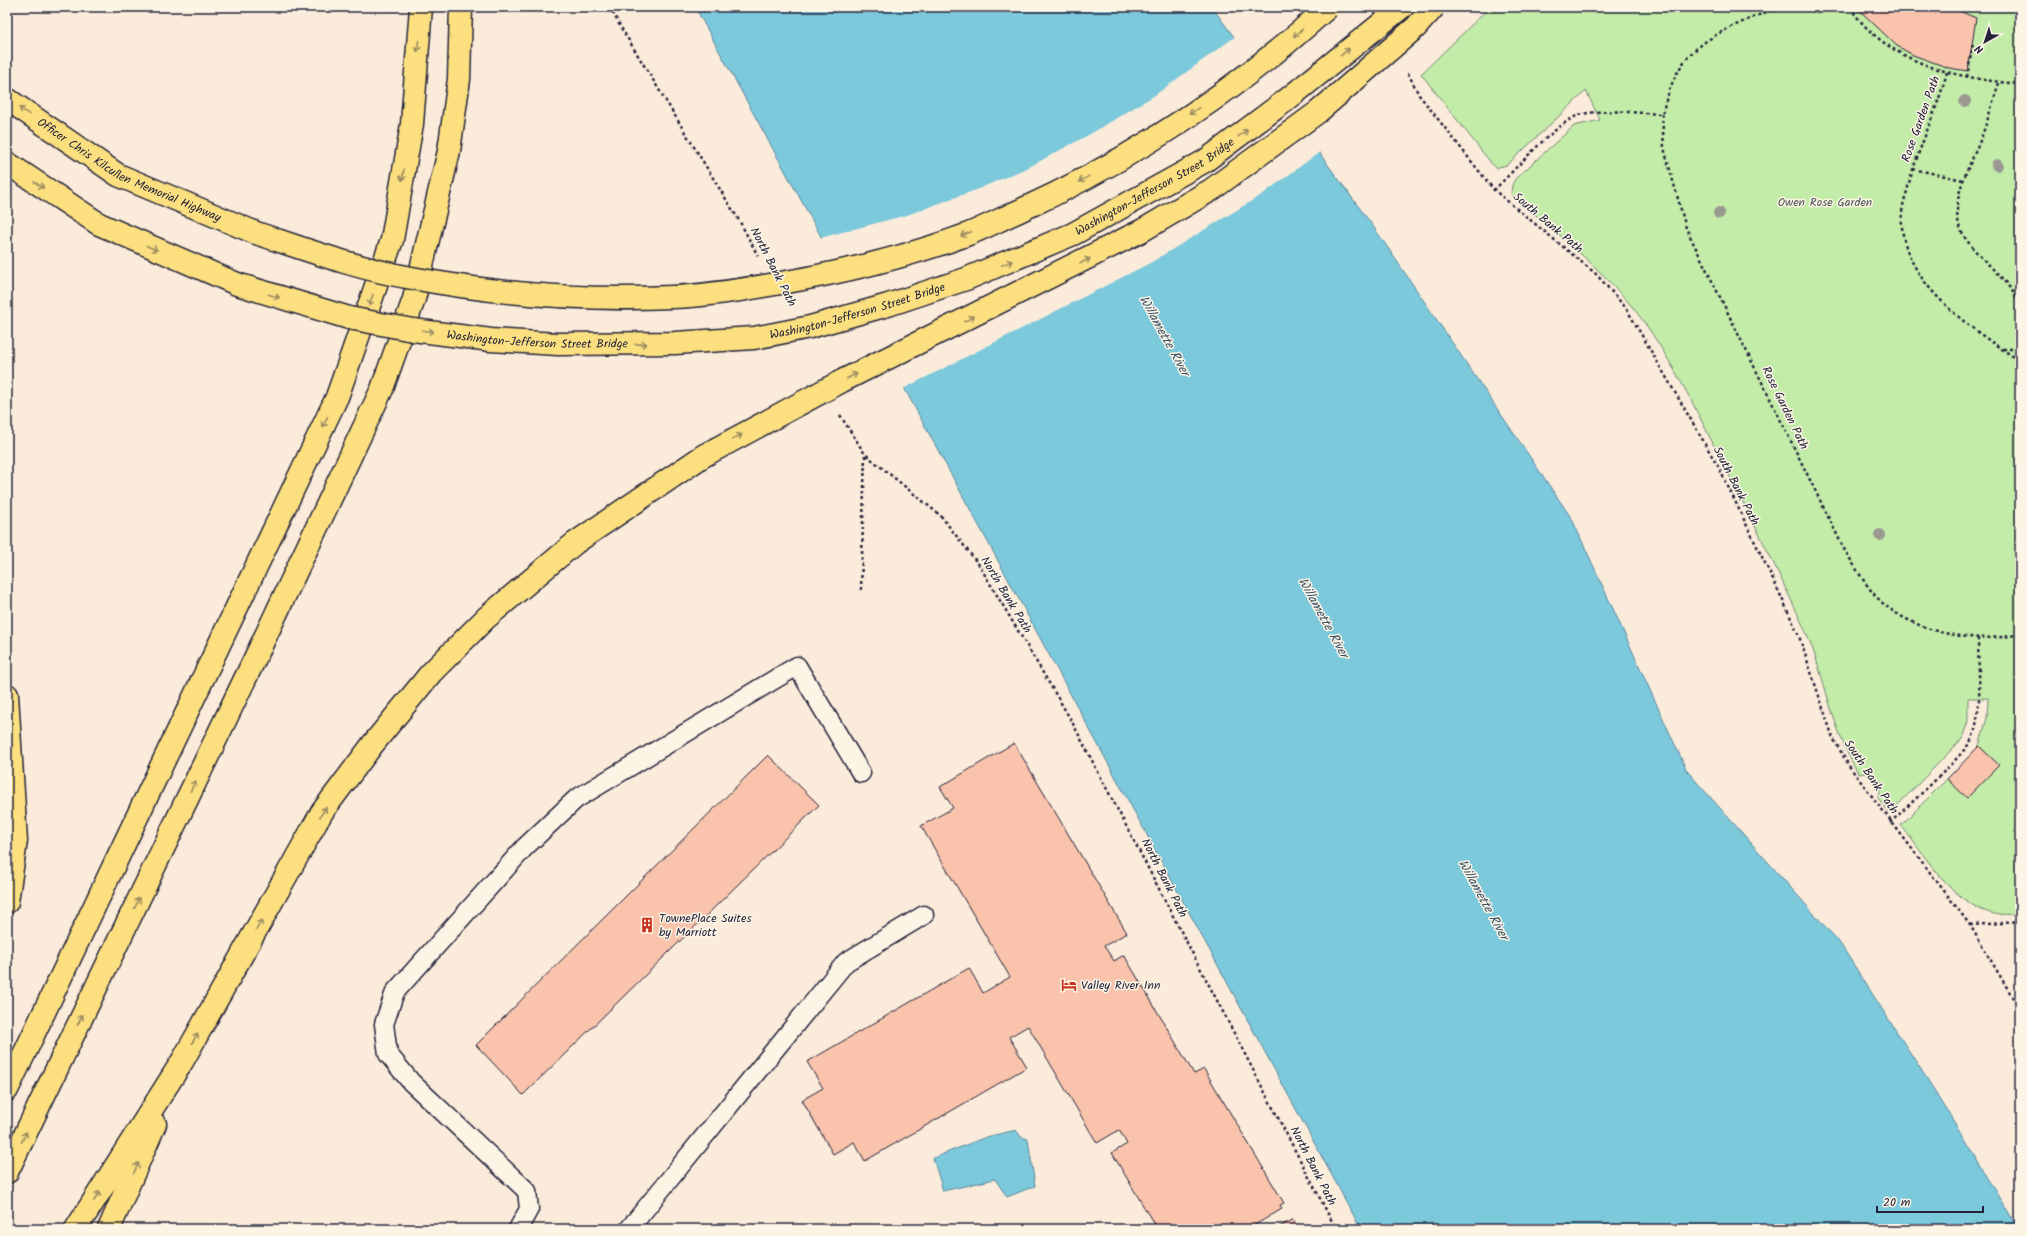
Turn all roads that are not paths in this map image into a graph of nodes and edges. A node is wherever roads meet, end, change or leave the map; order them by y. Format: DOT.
graph roads {
  1 [pos="422,7"];
  2 [pos="462,7"];
  3 [pos="1328,7"];
  4 [pos="1402,7"];
  5 [pos="1434,7"];
  6 [pos="7,99"];
  7 [pos="7,163"];
  8 [pos="7,695"];
  9 [pos="861,773"];
  10 [pos="7,902"];
  11 [pos="924,915"];
  12 [pos="183,1060"];
  13 [pos="7,1090"];
  14 [pos="7,1172"];
  15 [pos="76,1229"];
  16 [pos="109,1229"];
  17 [pos="518,1229"];
  18 [pos="629,1229"];
  1 -- 13 [label="highway, one-way"];
  14 -- 2 [label="highway, one-way"];
  3 -- 6 [label="highway, Officer Chris Kilcullen Memorial Highway, one-way, bridge"];
  7 -- 4 [label="highway, Washington-Jefferson Street Bridge, one-way, bridge"];
  12 -- 5 [label="highway, one-way, bridge"];
  8 -- 10 [label="highway"];
  9 -- 17 [label="lane"];
  11 -- 18 [label="lane"];
  15 -- 12 [label="highway, one-way"];
  16 -- 12 [label="highway, one-way"];
}
